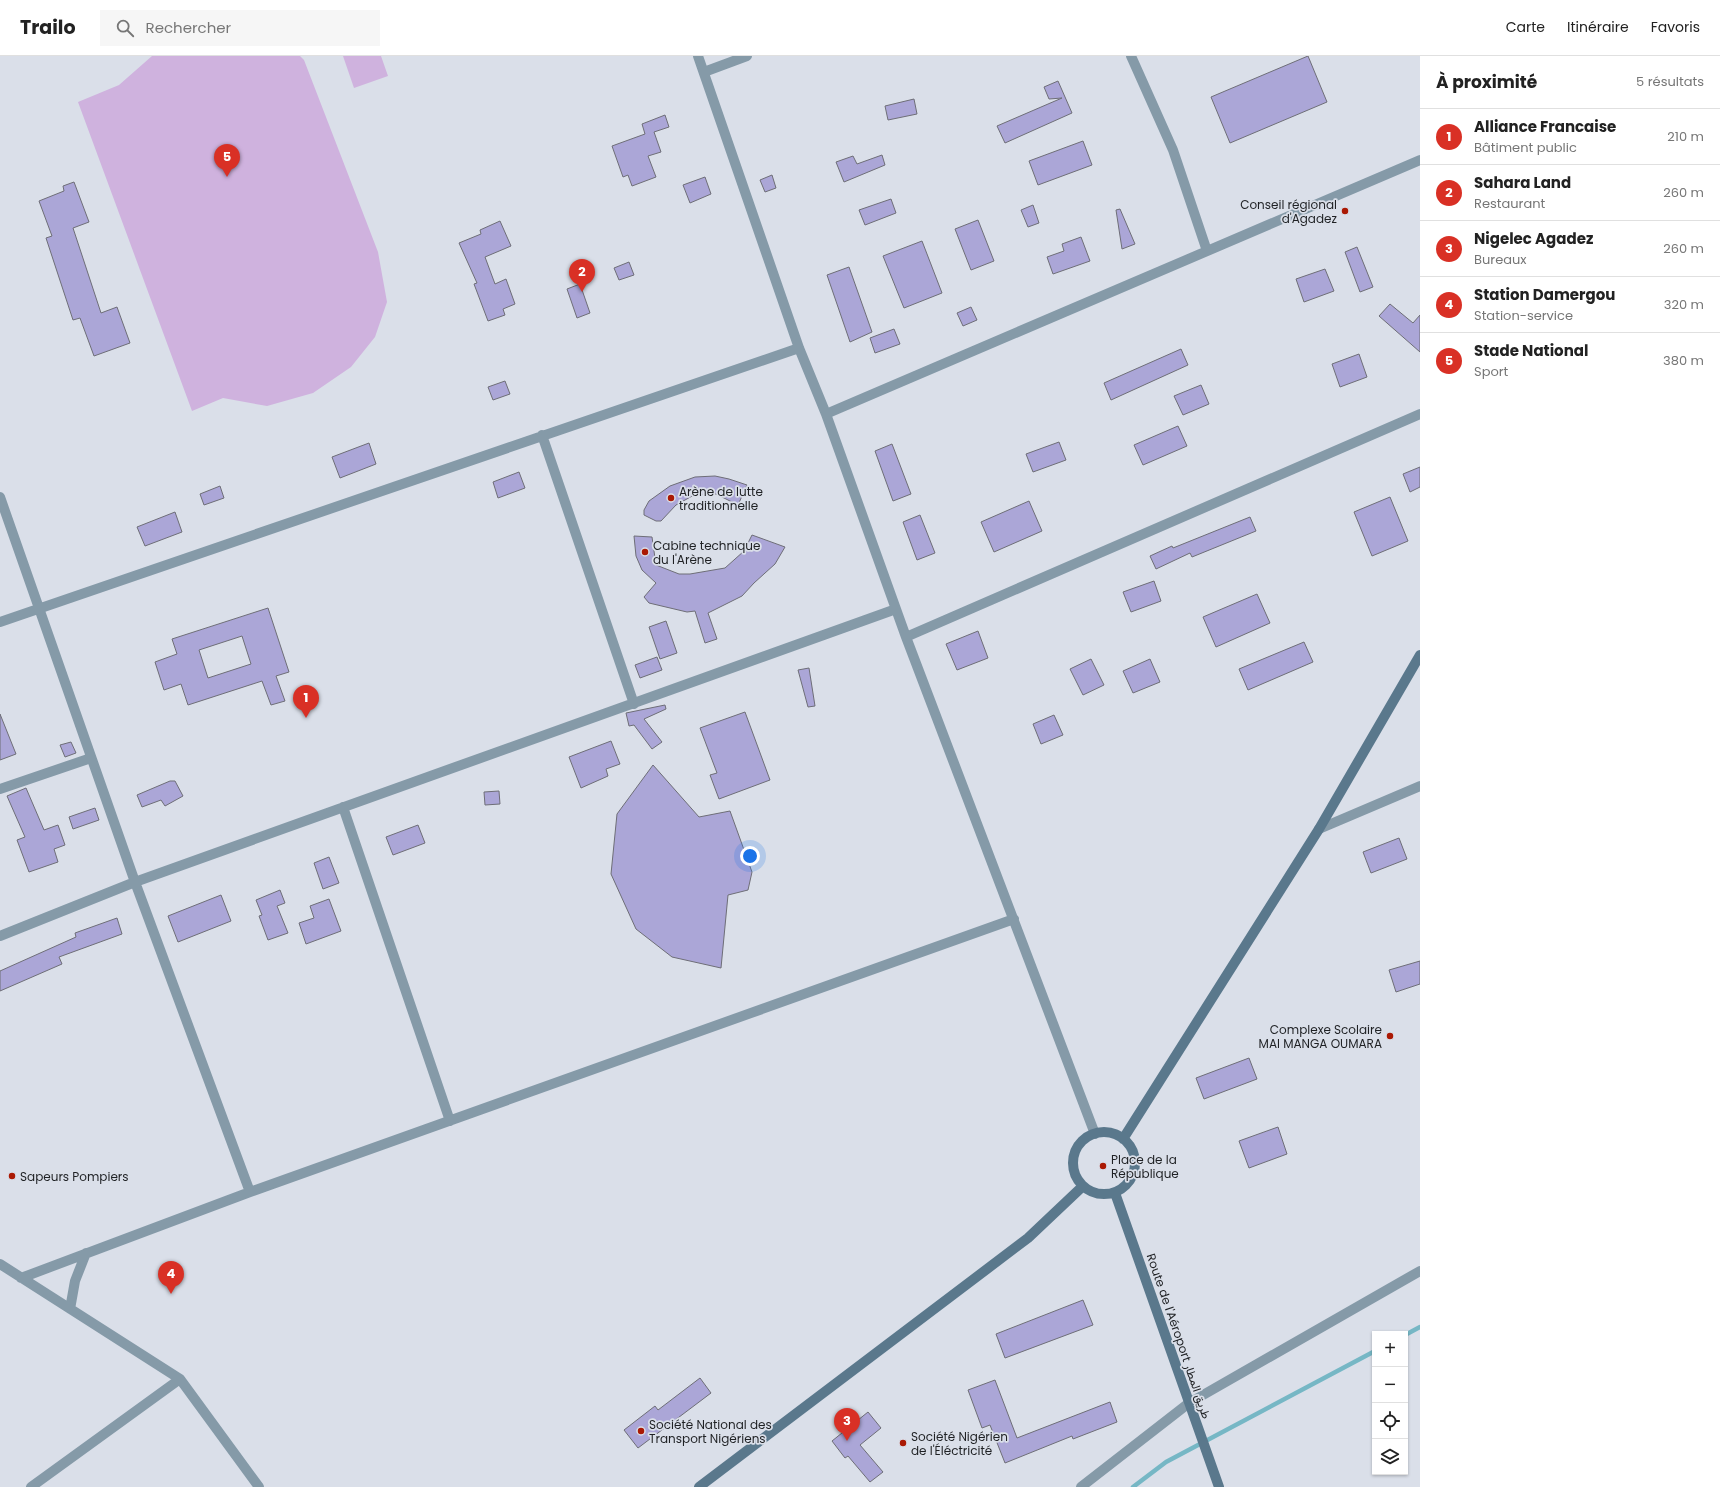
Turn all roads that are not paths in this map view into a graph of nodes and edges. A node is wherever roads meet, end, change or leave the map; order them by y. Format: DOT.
graph roads {
  1 [pos="698,56"];
  2 [pos="747,56"];
  3 [pos="1131,56"];
  4 [pos="704,72"];
  5 [pos="1420,160"];
  6 [pos="1207,251"];
  7 [pos="799,348"];
  8 [pos="826,414"];
  9 [pos="1420,414"];
  10 [pos="542,435"];
  11 [pos="0,497"];
  12 [pos="39,608"];
  13 [pos="896,609"];
  14 [pos="0,622"];
  15 [pos="906,637"];
  16 [pos="1420,655"];
  17 [pos="634,704"];
  18 [pos="91,758"];
  19 [pos="1420,786"];
  20 [pos="0,788"];
  21 [pos="343,807"];
  22 [pos="1319,829"];
  23 [pos="135,882"];
  24 [pos="1014,919"];
  25 [pos="0,936"];
  26 [pos="450,1120"];
  27 [pos="1095,1134"];
  28 [pos="1123,1139"];
  29 [pos="1083,1186"];
  30 [pos="250,1192"];
  31 [pos="1115,1193"];
  32 [pos="86,1254"];
  33 [pos="0,1264"];
  34 [pos="1420,1271"];
  35 [pos="21,1278"];
  36 [pos="70,1309"];
  37 [pos="180,1379"];
  38 [pos="1189,1403"];
  39 [pos="31,1487"];
  40 [pos="259,1487"];
  41 [pos="698,1487"];
  42 [pos="1081,1487"];
  43 [pos="1219,1487"];
  1 -- 4 [label="street"];
  2 -- 4 [label="street"];
  3 -- 6 [label="street"];
  4 -- 7 [label="street"];
  5 -- 6 [label="street"];
  6 -- 8 [label="street"];
  7 -- 8 [label="street"];
  7 -- 10 [label="street"];
  8 -- 13 [label="street"];
  9 -- 15 [label="street"];
  10 -- 12 [label="street"];
  10 -- 17 [label="street"];
  11 -- 12 [label="street"];
  12 -- 14 [label="street"];
  12 -- 18 [label="street"];
  13 -- 15 [label="street"];
  13 -- 17 [label="street"];
  15 -- 24 [label="street"];
  16 -- 22 [label="main road"];
  17 -- 21 [label="street"];
  18 -- 20 [label="street"];
  18 -- 23 [label="street"];
  19 -- 22 [label="street"];
  21 -- 23 [label="street"];
  21 -- 26 [label="street"];
  22 -- 28 [label="main road"];
  23 -- 25 [label="street"];
  23 -- 30 [label="street"];
  24 -- 26 [label="street"];
  24 -- 27 [label="street"];
  26 -- 30 [label="street"];
  27 -- 28 [label="main road"];
  27 -- 29 [label="main road"];
  28 -- 31 [label="main road"];
  29 -- 31 [label="main road"];
  29 -- 41 [label="main road"];
  30 -- 32 [label="street"];
  31 -- 38 [label="main road, Route de l'Aéroport طريق المطار"];
  32 -- 35 [label="street"];
  32 -- 36 [label="street"];
  33 -- 35 [label="street"];
  34 -- 38 [label="street"];
  35 -- 36 [label="street"];
  36 -- 37 [label="street"];
  37 -- 39 [label="street"];
  37 -- 40 [label="street"];
  38 -- 42 [label="street"];
  38 -- 43 [label="main road, Route de l'Aéroport طريق المطار"];
}
